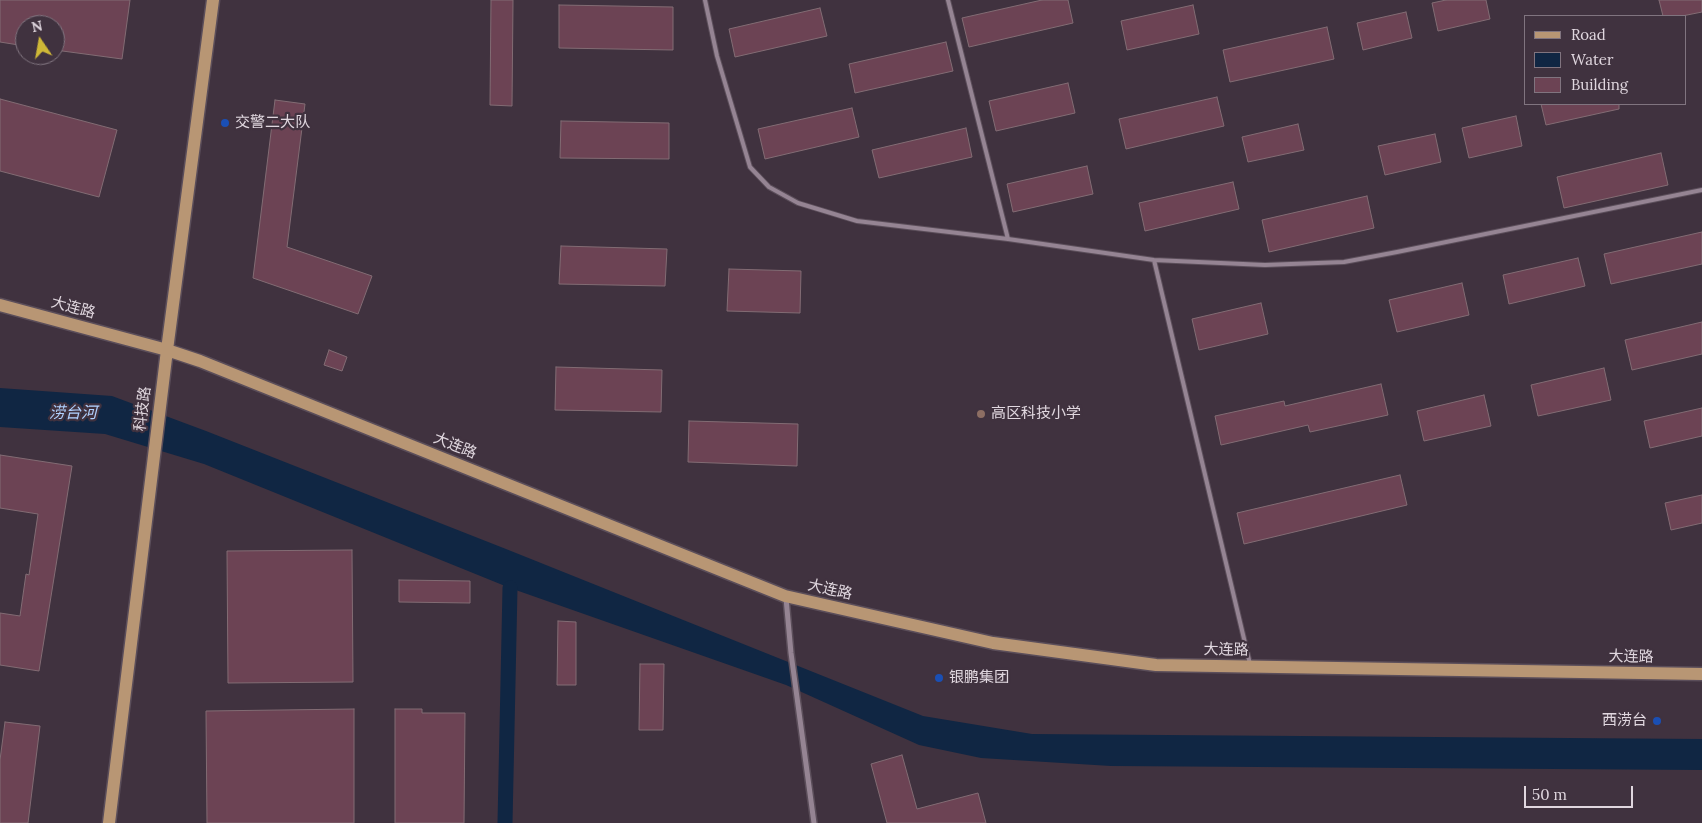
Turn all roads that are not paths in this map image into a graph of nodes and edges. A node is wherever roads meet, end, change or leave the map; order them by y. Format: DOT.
graph roads {
  1 [pos="213,0"];
  2 [pos="705,0"];
  3 [pos="948,0"];
  4 [pos="1702,190"];
  5 [pos="1008,239"];
  6 [pos="1154,260"];
  7 [pos="0,305"];
  8 [pos="167,350"];
  9 [pos="785,596"];
  10 [pos="1251,667"];
  11 [pos="1702,674"];
  12 [pos="109,823"];
  13 [pos="814,823"];
  1 -- 8 [label="main road, 科技路"];
  2 -- 5 [label="lane"];
  3 -- 5 [label="lane"];
  4 -- 6 [label="lane"];
  5 -- 6 [label="lane"];
  6 -- 10 [label="lane"];
  7 -- 8 [label="main road, 大连路"];
  8 -- 9 [label="main road, 大连路"];
  8 -- 12 [label="main road, 科技路"];
  9 -- 10 [label="main road, 大连路"];
  9 -- 13 [label="street"];
  10 -- 11 [label="main road, 大连路"];
}
